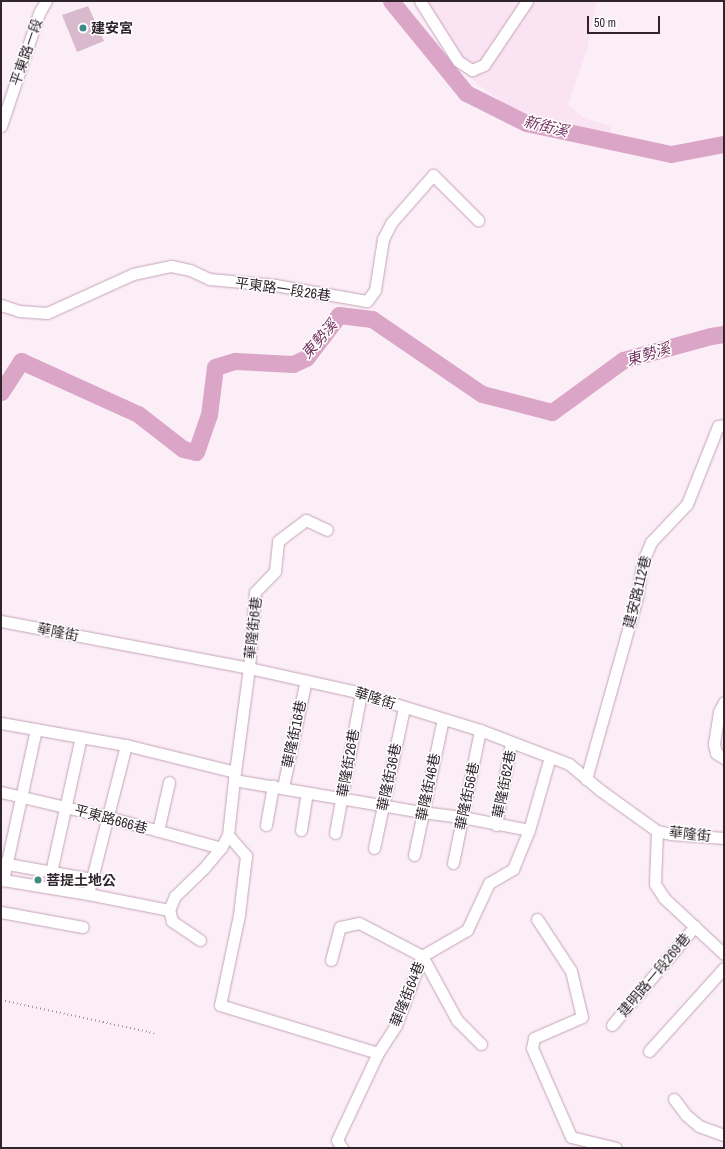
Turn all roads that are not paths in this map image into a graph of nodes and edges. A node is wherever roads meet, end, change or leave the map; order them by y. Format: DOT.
graph roads {
  1 [pos="46,1"];
  2 [pos="420,1"];
  3 [pos="527,1"];
  4 [pos="1,126"];
  5 [pos="478,220"];
  6 [pos="1,305"];
  7 [pos="724,425"];
  8 [pos="327,530"];
  9 [pos="1,621"];
  10 [pos="249,668"];
  11 [pos="306,680"];
  12 [pos="361,693"];
  13 [pos="724,702"];
  14 [pos="404,708"];
  15 [pos="443,719"];
  16 [pos="1,723"];
  17 [pos="36,729"];
  18 [pos="480,730"];
  19 [pos="81,737"];
  20 [pos="511,743"];
  21 [pos="126,745"];
  22 [pos="550,757"];
  23 [pos="724,758"];
  24 [pos="234,776"];
  25 [pos="586,779"];
  26 [pos="169,782"];
  27 [pos="278,787"];
  28 [pos="1,792"];
  29 [pos="307,792"];
  30 [pos="22,797"];
  31 [pos="342,798"];
  32 [pos="383,805"];
  33 [pos="64,806"];
  34 [pos="422,812"];
  35 [pos="108,817"];
  36 [pos="462,817"];
  37 [pos="496,824"];
  38 [pos="266,826"];
  39 [pos="301,830"];
  40 [pos="529,830"];
  41 [pos="158,831"];
  42 [pos="657,831"];
  43 [pos="335,833"];
  44 [pos="228,835"];
  45 [pos="724,838"];
  46 [pos="221,848"];
  47 [pos="374,848"];
  48 [pos="414,856"];
  49 [pos="4,863"];
  50 [pos="453,863"];
  51 [pos="50,872"];
  52 [pos="92,879"];
  53 [pos="88,894"];
  54 [pos="169,910"];
  55 [pos="1,912"];
  56 [pos="537,919"];
  57 [pos="695,926"];
  58 [pos="83,927"];
  59 [pos="200,940"];
  60 [pos="724,954"];
  61 [pos="422,956"];
  62 [pos="331,960"];
  63 [pos="724,968"];
  64 [pos="612,1025"];
  65 [pos="481,1044"];
  66 [pos="649,1051"];
  67 [pos="378,1053"];
  68 [pos="674,1099"];
  69 [pos="724,1135"];
  70 [pos="342,1148"];
  71 [pos="616,1148"];
  1 -- 4 [label="street, 平東路一段"];
  2 -- 3 [label="street"];
  5 -- 6 [label="street, 平東路一段26巷"];
  7 -- 25 [label="street, 建安路112巷"];
  8 -- 10 [label="street, 華隆街6巷"];
  9 -- 10 [label="street, 華隆街"];
  10 -- 11 [label="street, 華隆街"];
  10 -- 24 [label="street, 華隆街6巷"];
  11 -- 12 [label="street, 華隆街"];
  11 -- 27 [label="street, 華隆街16巷"];
  12 -- 14 [label="street, 華隆街"];
  12 -- 31 [label="street, 華隆街26巷"];
  13 -- 23 [label="street"];
  14 -- 15 [label="street, 華隆街"];
  14 -- 32 [label="street, 華隆街36巷"];
  15 -- 18 [label="street, 華隆街"];
  15 -- 34 [label="street, 華隆街46巷"];
  16 -- 17 [label="street"];
  17 -- 19 [label="street"];
  17 -- 30 [label="street"];
  18 -- 20 [label="street, 華隆街"];
  18 -- 36 [label="street, 華隆街56巷"];
  19 -- 21 [label="street"];
  19 -- 33 [label="street"];
  20 -- 22 [label="street, 華隆街"];
  20 -- 37 [label="street, 華隆街62巷"];
  21 -- 24 [label="street"];
  21 -- 35 [label="street"];
  22 -- 25 [label="street, 華隆街"];
  22 -- 40 [label="street, 華隆街64巷"];
  24 -- 27 [label="street"];
  24 -- 44 [label="street, 華隆街6巷"];
  25 -- 42 [label="street, 華隆街"];
  26 -- 41 [label="street"];
  27 -- 29 [label="street"];
  27 -- 38 [label="street, 華隆街16巷"];
  28 -- 30 [label="street, 平東路666巷"];
  29 -- 31 [label="street"];
  29 -- 39 [label="street"];
  30 -- 33 [label="street, 平東路666巷"];
  30 -- 49 [label="street"];
  31 -- 32 [label="street"];
  31 -- 43 [label="street, 華隆街26巷"];
  32 -- 34 [label="street"];
  32 -- 47 [label="street, 華隆街36巷"];
  33 -- 35 [label="street, 平東路666巷"];
  33 -- 51 [label="street"];
  34 -- 36 [label="street"];
  34 -- 48 [label="street, 華隆街46巷"];
  35 -- 41 [label="street, 平東路666巷"];
  35 -- 52 [label="street"];
  36 -- 37 [label="street"];
  36 -- 50 [label="street, 華隆街56巷"];
  37 -- 40 [label="street"];
  40 -- 61 [label="street, 華隆街64巷"];
  41 -- 46 [label="street, 平東路666巷"];
  42 -- 45 [label="street, 華隆街"];
  42 -- 57 [label="street"];
  44 -- 46 [label="street"];
  44 -- 67 [label="street"];
  46 -- 54 [label="street"];
  49 -- 51 [label="street"];
  49 -- 53 [label="street"];
  51 -- 52 [label="street"];
  52 -- 53 [label="street"];
  53 -- 54 [label="street"];
  54 -- 59 [label="street"];
  55 -- 58 [label="street"];
  56 -- 71 [label="street"];
  57 -- 60 [label="street"];
  57 -- 64 [label="street, 建明路一段269巷"];
  61 -- 62 [label="street"];
  61 -- 65 [label="street"];
  61 -- 67 [label="street, 華隆街64巷"];
  63 -- 66 [label="street"];
  67 -- 70 [label="street, 華隆街64巷"];
  68 -- 69 [label="street"];
}
